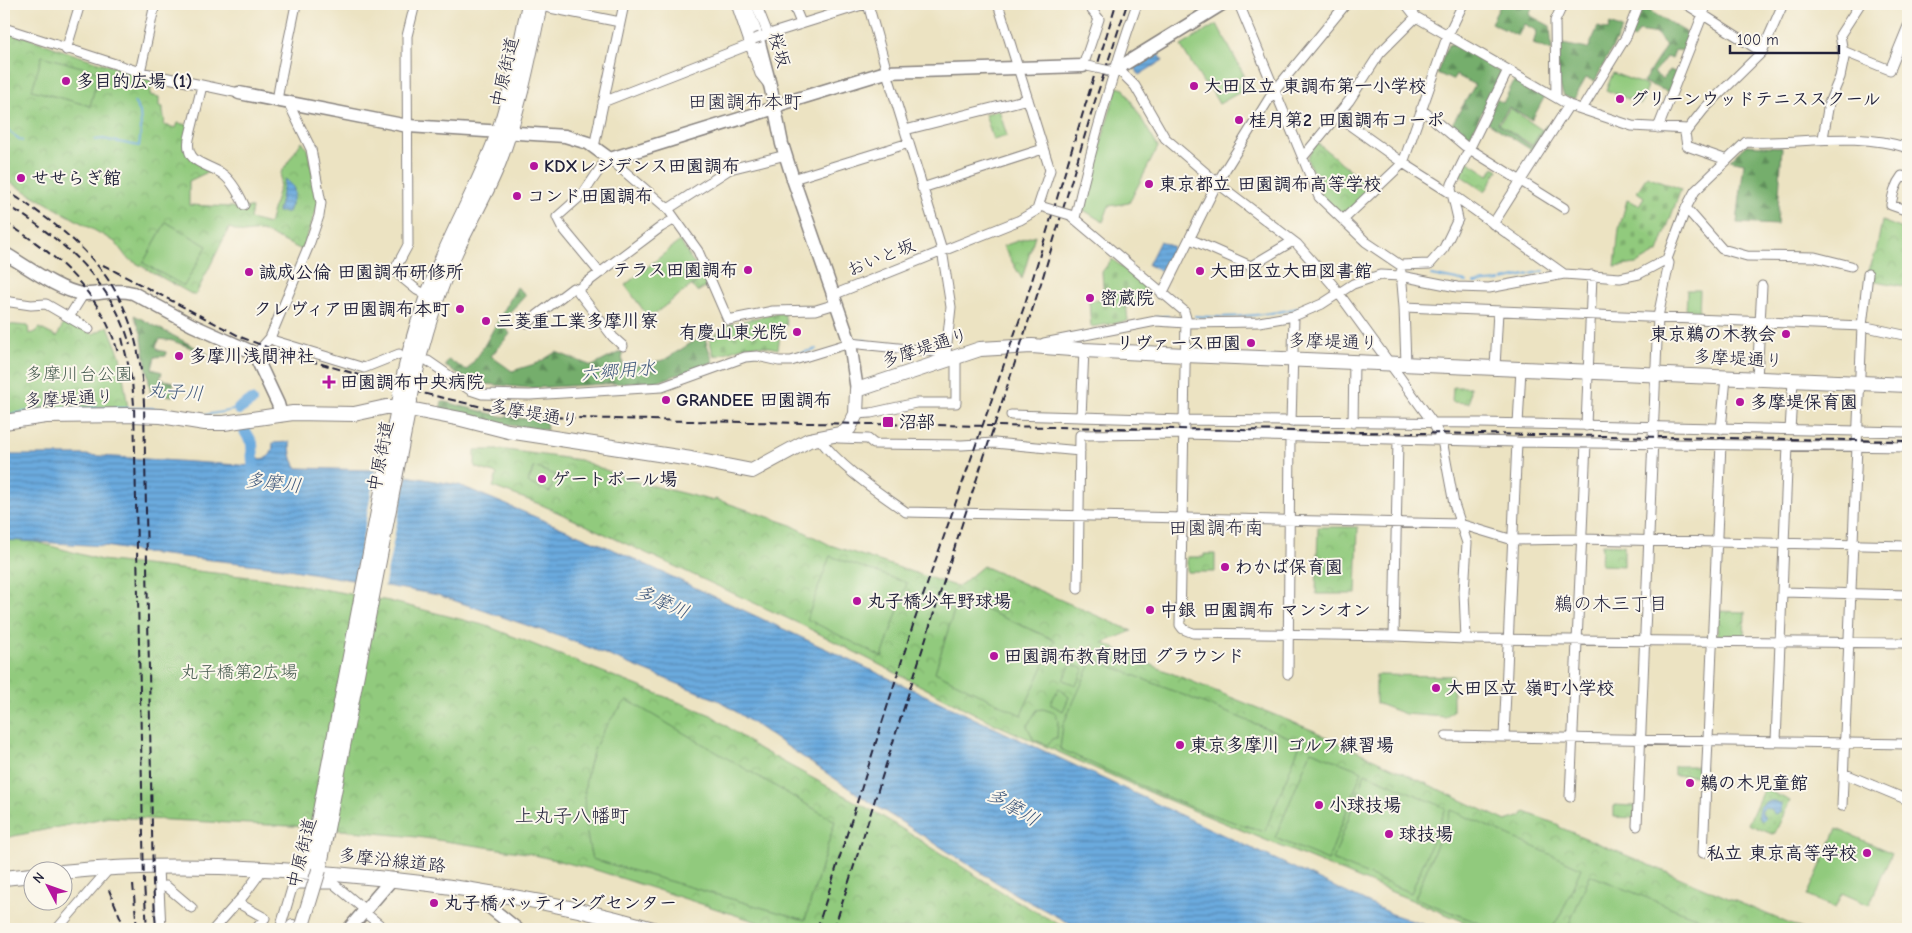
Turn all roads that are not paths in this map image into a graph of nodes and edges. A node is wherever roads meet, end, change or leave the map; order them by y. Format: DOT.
graph roads {
  1 [pos="80,4"];
  2 [pos="155,4"];
  3 [pos="296,4"];
  4 [pos="415,4"];
  5 [pos="536,4"];
  6 [pos="624,4"];
  7 [pos="736,4"];
  8 [pos="745,4"];
  9 [pos="756,4"];
  10 [pos="793,4"];
  11 [pos="866,4"];
  12 [pos="998,4"];
  13 [pos="1087,4"];
  14 [pos="1137,4"];
  15 [pos="1222,4"];
  16 [pos="1239,4"];
  17 [pos="1346,4"];
  18 [pos="1406,4"];
  19 [pos="1463,4"];
  20 [pos="1563,4"];
  21 [pos="1639,4"];
  22 [pos="1686,4"];
  23 [pos="1707,4"];
  24 [pos="1783,4"];
  25 [pos="1860,4"];
  26 [pos="1702,14"];
  27 [pos="1416,17"];
  28 [pos="620,22"];
  29 [pos="801,24"];
  30 [pos="1908,26"];
  31 [pos="4,28"];
  32 [pos="1448,36"];
  33 [pos="758,39"];
  34 [pos="66,50"];
  35 [pos="1843,51"];
  36 [pos="1762,52"];
  37 [pos="1085,66"];
  38 [pos="1019,67"];
  39 [pos="1508,70"];
  40 [pos="1114,71"];
  41 [pos="140,72"];
  42 [pos="886,72"];
  43 [pos="202,86"];
  44 [pos="771,88"];
  45 [pos="1275,91"];
  46 [pos="239,93"];
  47 [pos="1556,97"];
  48 [pos="1028,98"];
  49 [pos="283,102"];
  50 [pos="603,102"];
  51 [pos="1569,105"];
  52 [pos="775,108"];
  53 [pos="1421,109"];
  54 [pos="1582,109"];
  55 [pos="1337,116"];
  56 [pos="408,126"];
  57 [pos="1658,128"];
  58 [pos="1687,129"];
  59 [pos="905,130"];
  60 [pos="504,132"];
  61 [pos="1823,138"];
  62 [pos="909,143"];
  63 [pos="594,147"];
  64 [pos="1908,148"];
  65 [pos="1043,149"];
  66 [pos="1469,149"];
  67 [pos="786,155"];
  68 [pos="1303,157"];
  69 [pos="609,158"];
  70 [pos="1727,160"];
  71 [pos="1403,163"];
  72 [pos="1908,178"];
  73 [pos="793,180"];
  74 [pos="1522,180"];
  75 [pos="1217,183"];
  76 [pos="922,188"];
  77 [pos="1452,194"];
  78 [pos="244,205"];
  79 [pos="1041,206"];
  80 [pos="1564,208"];
  81 [pos="1686,208"];
  82 [pos="668,209"];
  83 [pos="1908,211"];
  84 [pos="1072,217"];
  85 [pos="675,219"];
  86 [pos="1343,220"];
  87 [pos="1493,224"];
  88 [pos="1190,239"];
  89 [pos="1293,241"];
  90 [pos="942,250"];
  91 [pos="4,252"];
  92 [pos="1667,259"];
  93 [pos="1400,265"];
  94 [pos="1851,266"];
  95 [pos="600,273"];
  96 [pos="1564,274"];
  97 [pos="1868,274"];
  98 [pos="1592,275"];
  99 [pos="1401,276"];
  100 [pos="1762,286"];
  101 [pos="577,290"];
  102 [pos="1339,292"];
  103 [pos="80,294"];
  104 [pos="1162,294"];
  105 [pos="427,295"];
  106 [pos="834,300"];
  107 [pos="4,301"];
  108 [pos="1404,307"];
  109 [pos="1498,311"];
  110 [pos="1590,315"];
  111 [pos="1294,316"];
  112 [pos="70,317"];
  113 [pos="1658,318"];
  114 [pos="1761,321"];
  115 [pos="1186,323"];
  116 [pos="527,324"];
  117 [pos="1862,326"];
  118 [pos="89,329"];
  119 [pos="1908,336"];
  120 [pos="270,338"];
  121 [pos="850,343"];
  122 [pos="623,346"];
  123 [pos="1032,346"];
  124 [pos="1084,350"];
  125 [pos="399,354"];
  126 [pos="255,355"];
  127 [pos="1185,355"];
  128 [pos="949,356"];
  129 [pos="1293,359"];
  130 [pos="428,361"];
  131 [pos="1354,362"];
  132 [pos="1391,362"];
  133 [pos="1406,364"];
  134 [pos="1495,367"];
  135 [pos="1521,369"];
  136 [pos="1588,371"];
  137 [pos="1656,374"];
  138 [pos="1726,378"];
  139 [pos="1758,379"];
  140 [pos="1793,380"];
  141 [pos="1859,383"];
  142 [pos="1908,385"];
  143 [pos="857,390"];
  144 [pos="405,401"];
  145 [pos="856,414"];
  146 [pos="281,415"];
  147 [pos="1011,415"];
  148 [pos="1081,417"];
  149 [pos="1184,420"];
  150 [pos="4,422"];
  151 [pos="1291,422"];
  152 [pos="1353,423"];
  153 [pos="1433,423"];
  154 [pos="1518,424"];
  155 [pos="1586,426"];
  156 [pos="1654,428"];
  157 [pos="1721,429"];
  158 [pos="1790,430"];
  159 [pos="1908,432"];
  160 [pos="1184,434"];
  161 [pos="834,435"];
  162 [pos="818,437"];
  163 [pos="1290,438"];
  164 [pos="1857,439"];
  165 [pos="1398,440"];
  166 [pos="1442,440"];
  167 [pos="1517,442"];
  168 [pos="1586,443"];
  169 [pos="1653,443"];
  170 [pos="1721,444"];
  171 [pos="1788,445"];
  172 [pos="1908,447"];
  173 [pos="1080,451"];
  174 [pos="1080,517"];
  175 [pos="1182,519"];
  176 [pos="1290,521"];
  177 [pos="1395,524"];
  178 [pos="1460,524"];
  179 [pos="1580,539"];
  180 [pos="1514,540"];
  181 [pos="1649,541"];
  182 [pos="1717,543"];
  183 [pos="1784,543"];
  184 [pos="1853,545"];
  185 [pos="1908,546"];
  186 [pos="1078,589"];
  187 [pos="1782,592"];
  188 [pos="1851,595"];
  189 [pos="1908,595"];
  190 [pos="1288,634"];
  191 [pos="1394,636"];
  192 [pos="1466,639"];
  193 [pos="1508,639"];
  194 [pos="1577,640"];
  195 [pos="1644,640"];
  196 [pos="1713,641"];
  197 [pos="1780,642"];
  198 [pos="1849,643"];
  199 [pos="1908,643"];
  200 [pos="1288,674"];
  201 [pos="1446,736"];
  202 [pos="1504,737"];
  203 [pos="1573,737"];
  204 [pos="1640,740"];
  205 [pos="1708,740"];
  206 [pos="1776,741"];
  207 [pos="1844,742"];
  208 [pos="1908,744"];
  209 [pos="1843,773"];
  210 [pos="1570,797"];
  211 [pos="1908,800"];
  212 [pos="1842,806"];
  213 [pos="1637,826"];
  214 [pos="1703,853"];
  215 [pos="158,868"];
  216 [pos="109,869"];
  217 [pos="263,869"];
  218 [pos="72,871"];
  219 [pos="322,871"];
  220 [pos="22,876"];
  221 [pos="4,878"];
  222 [pos="392,879"];
  223 [pos="159,887"];
  224 [pos="466,888"];
  225 [pos="238,903"];
  226 [pos="192,908"];
  227 [pos="364,911"];
  228 [pos="608,916"];
  229 [pos="265,918"];
  230 [pos="289,928"];
  231 [pos="57,929"];
  232 [pos="161,929"];
  233 [pos="214,929"];
  234 [pos="256,929"];
  235 [pos="350,929"];
  236 [pos="385,929"];
  237 [pos="516,929"];
  238 [pos="602,929"];
  239 [pos="653,929"];
  1 -- 34 [label="street"];
  2 -- 41 [label="street"];
  3 -- 49 [label="street"];
  4 -- 56 [label="street"];
  5 -- 28 [label="street"];
  5 -- 60 [label="main road, 中原街道"];
  6 -- 28 [label="street"];
  7 -- 33 [label="street"];
  8 -- 44 [label="street, 桜坂"];
  9 -- 33 [label="street"];
  10 -- 29 [label="street"];
  11 -- 29 [label="street"];
  11 -- 42 [label="street"];
  12 -- 38 [label="street"];
  13 -- 37 [label="street"];
  14 -- 40 [label="street"];
  15 -- 40 [label="street"];
  16 -- 45 [label="street"];
  17 -- 45 [label="street"];
  18 -- 27 [label="street"];
  19 -- 32 [label="street"];
  20 -- 47 [label="street"];
  21 -- 54 [label="street"];
  22 -- 26 [label="street"];
  23 -- 26 [label="street"];
  24 -- 36 [label="street"];
  25 -- 35 [label="street"];
  26 -- 36 [label="street"];
  26 -- 57 [label="street"];
  27 -- 32 [label="street"];
  27 -- 55 [label="street"];
  28 -- 50 [label="street"];
  29 -- 33 [label="street"];
  30 -- 35 [label="street"];
  31 -- 34 [label="street"];
  32 -- 39 [label="street"];
  32 -- 53 [label="street"];
  33 -- 44 [label="street"];
  33 -- 50 [label="street"];
  34 -- 41 [label="street"];
  35 -- 61 [label="street"];
  36 -- 58 [label="street"];
  37 -- 38 [label="street"];
  37 -- 40 [label="street, bridge"];
  38 -- 42 [label="street"];
  38 -- 48 [label="street"];
  39 -- 47 [label="street"];
  39 -- 66 [label="street"];
  40 -- 75 [label="street"];
  40 -- 84 [label="street"];
  41 -- 43 [label="street"];
  42 -- 52 [label="street"];
  42 -- 59 [label="street"];
  43 -- 46 [label="street"];
  43 -- 78 [label="street"];
  44 -- 52 [label="street, 桜坂"];
  45 -- 68 [label="street"];
  45 -- 75 [label="street"];
  46 -- 49 [label="street"];
  47 -- 51 [label="street"];
  48 -- 59 [label="street"];
  48 -- 65 [label="street"];
  49 -- 56 [label="street"];
  49 -- 120 [label="street"];
  50 -- 63 [label="street"];
  51 -- 54 [label="street"];
  51 -- 74 [label="street"];
  52 -- 67 [label="street, 桜坂"];
  52 -- 69 [label="street"];
  53 -- 66 [label="street"];
  53 -- 71 [label="street"];
  54 -- 57 [label="street"];
  55 -- 68 [label="street"];
  55 -- 71 [label="street"];
  56 -- 60 [label="street"];
  56 -- 105 [label="street"];
  57 -- 58 [label="street"];
  58 -- 70 [label="street"];
  59 -- 62 [label="street"];
  60 -- 63 [label="street"];
  60 -- 105 [label="main road, 中原街道"];
  60 -- 144 [label="main road, 中原街道"];
  61 -- 64 [label="street"];
  61 -- 70 [label="street"];
  62 -- 73 [label="street"];
  62 -- 76 [label="street"];
  63 -- 69 [label="street"];
  65 -- 76 [label="street"];
  65 -- 79 [label="street"];
  66 -- 74 [label="street"];
  66 -- 77 [label="street"];
  67 -- 73 [label="street, 桜坂"];
  67 -- 82 [label="street"];
  68 -- 86 [label="street"];
  69 -- 82 [label="street"];
  69 -- 95 [label="street"];
  70 -- 81 [label="street"];
  71 -- 77 [label="street"];
  71 -- 86 [label="street"];
  72 -- 83 [label="street"];
  73 -- 106 [label="street, 桜坂"];
  74 -- 80 [label="street"];
  74 -- 87 [label="street"];
  75 -- 88 [label="street"];
  75 -- 89 [label="street"];
  76 -- 90 [label="street"];
  77 -- 87 [label="street"];
  77 -- 93 [label="street"];
  79 -- 84 [label="street, bridge"];
  79 -- 90 [label="street, おいと坂"];
  81 -- 92 [label="street"];
  81 -- 94 [label="street"];
  82 -- 85 [label="street"];
  84 -- 104 [label="street"];
  85 -- 95 [label="street"];
  85 -- 106 [label="street, おいと坂"];
  86 -- 93 [label="street"];
  87 -- 96 [label="street"];
  88 -- 89 [label="street"];
  88 -- 104 [label="street"];
  89 -- 102 [label="street"];
  90 -- 106 [label="street, おいと坂"];
  90 -- 128 [label="street"];
  91 -- 103 [label="street"];
  92 -- 98 [label="street"];
  92 -- 113 [label="street"];
  93 -- 99 [label="street"];
  95 -- 101 [label="street"];
  96 -- 98 [label="street"];
  96 -- 99 [label="street"];
  97 -- 117 [label="street"];
  98 -- 110 [label="street"];
  99 -- 102 [label="street"];
  99 -- 108 [label="street"];
  100 -- 114 [label="street"];
  101 -- 116 [label="street"];
  101 -- 122 [label="street"];
  102 -- 111 [label="street"];
  102 -- 132 [label="street"];
  103 -- 112 [label="street"];
  103 -- 126 [label="street"];
  104 -- 115 [label="street"];
  105 -- 144 [label="main road, 中原街道"];
  106 -- 121 [label="street, 桜坂"];
  107 -- 112 [label="street"];
  108 -- 109 [label="street"];
  108 -- 133 [label="street"];
  109 -- 110 [label="street"];
  109 -- 134 [label="street"];
  110 -- 113 [label="street"];
  110 -- 136 [label="street"];
  111 -- 115 [label="street"];
  111 -- 129 [label="street"];
  112 -- 118 [label="street"];
  113 -- 114 [label="street"];
  113 -- 137 [label="street"];
  114 -- 117 [label="street"];
  114 -- 139 [label="street"];
  115 -- 123 [label="street"];
  115 -- 127 [label="street"];
  117 -- 119 [label="street"];
  117 -- 141 [label="street"];
  120 -- 125 [label="street"];
  120 -- 126 [label="street"];
  121 -- 128 [label="street"];
  121 -- 130 [label="street"];
  121 -- 143 [label="street, 桜坂"];
  123 -- 124 [label="main road, 多摩堤通り"];
  123 -- 128 [label="main road, 多摩堤通り"];
  124 -- 127 [label="main road, 多摩堤通り"];
  124 -- 148 [label="street"];
  126 -- 146 [label="street"];
  127 -- 129 [label="main road, 多摩堤通り"];
  127 -- 149 [label="street"];
  128 -- 143 [label="main road, 多摩堤通り"];
  128 -- 145 [label="street"];
  129 -- 131 [label="main road, 多摩堤通り"];
  129 -- 151 [label="street"];
  131 -- 132 [label="main road, 多摩堤通り"];
  131 -- 152 [label="street"];
  132 -- 133 [label="main road, 多摩堤通り"];
  132 -- 153 [label="street"];
  133 -- 134 [label="main road, 多摩堤通り"];
  134 -- 135 [label="main road, 多摩堤通り"];
  135 -- 136 [label="main road, 多摩堤通り"];
  135 -- 154 [label="street"];
  136 -- 137 [label="main road, 多摩堤通り"];
  136 -- 155 [label="street"];
  137 -- 138 [label="main road, 多摩堤通り"];
  137 -- 156 [label="street"];
  138 -- 139 [label="main road, 多摩堤通り"];
  138 -- 157 [label="street"];
  139 -- 140 [label="main road, 多摩堤通り"];
  140 -- 141 [label="main road, 多摩堤通り"];
  140 -- 158 [label="street"];
  141 -- 142 [label="main road, 多摩堤通り"];
  141 -- 164 [label="street"];
  143 -- 145 [label="main road"];
  144 -- 146 [label="main road, 多摩堤通り"];
  144 -- 162 [label="main road, 多摩堤通り"];
  144 -- 219 [label="main road, 中原街道"];
  145 -- 161 [label="main road, 多摩堤通り"];
  146 -- 150 [label="main road, 多摩堤通り"];
  147 -- 148 [label="street"];
  148 -- 149 [label="street"];
  149 -- 151 [label="street"];
  149 -- 160 [label="street"];
  151 -- 152 [label="street"];
  152 -- 153 [label="street"];
  153 -- 154 [label="street"];
  153 -- 166 [label="street"];
  154 -- 155 [label="street"];
  155 -- 156 [label="street"];
  156 -- 157 [label="street"];
  156 -- 169 [label="street"];
  157 -- 158 [label="street"];
  158 -- 164 [label="street"];
  159 -- 164 [label="street"];
  160 -- 163 [label="street"];
  160 -- 173 [label="street"];
  160 -- 175 [label="street"];
  161 -- 162 [label="main road, 多摩堤通り"];
  161 -- 173 [label="street"];
  162 -- 174 [label="street"];
  163 -- 165 [label="street"];
  163 -- 176 [label="street"];
  164 -- 171 [label="street"];
  164 -- 172 [label="street"];
  164 -- 184 [label="street"];
  165 -- 166 [label="street"];
  165 -- 177 [label="street"];
  166 -- 167 [label="street"];
  166 -- 178 [label="street"];
  167 -- 168 [label="street"];
  167 -- 180 [label="street"];
  168 -- 169 [label="street"];
  168 -- 179 [label="street"];
  169 -- 170 [label="street"];
  169 -- 181 [label="street"];
  170 -- 171 [label="street"];
  170 -- 182 [label="street"];
  171 -- 183 [label="street"];
  173 -- 174 [label="street"];
  174 -- 175 [label="street"];
  174 -- 186 [label="street"];
  175 -- 176 [label="street"];
  175 -- 190 [label="street"];
  176 -- 177 [label="street"];
  176 -- 190 [label="street"];
  177 -- 178 [label="street"];
  177 -- 191 [label="street"];
  178 -- 180 [label="street"];
  178 -- 192 [label="street"];
  179 -- 180 [label="street"];
  179 -- 181 [label="street"];
  179 -- 194 [label="street"];
  180 -- 193 [label="street"];
  181 -- 182 [label="street"];
  181 -- 195 [label="street"];
  182 -- 183 [label="street"];
  182 -- 196 [label="street"];
  183 -- 184 [label="street"];
  183 -- 187 [label="street"];
  184 -- 185 [label="street"];
  184 -- 188 [label="street"];
  187 -- 188 [label="street"];
  187 -- 197 [label="street"];
  188 -- 189 [label="street"];
  188 -- 198 [label="street"];
  190 -- 191 [label="street"];
  190 -- 200 [label="street"];
  191 -- 192 [label="street"];
  192 -- 193 [label="street"];
  193 -- 194 [label="street"];
  193 -- 202 [label="street"];
  194 -- 195 [label="street"];
  194 -- 203 [label="street"];
  195 -- 196 [label="street"];
  195 -- 204 [label="street"];
  196 -- 197 [label="street"];
  196 -- 205 [label="street"];
  197 -- 198 [label="street"];
  197 -- 206 [label="street"];
  198 -- 199 [label="street"];
  198 -- 207 [label="street"];
  201 -- 202 [label="street"];
  202 -- 203 [label="street"];
  203 -- 204 [label="street"];
  203 -- 210 [label="street"];
  204 -- 205 [label="street"];
  204 -- 213 [label="street"];
  205 -- 206 [label="street"];
  205 -- 214 [label="street"];
  206 -- 207 [label="street"];
  207 -- 208 [label="street"];
  207 -- 209 [label="street"];
  209 -- 211 [label="street"];
  209 -- 212 [label="street"];
  215 -- 216 [label="main road, 多摩沿線道路"];
  215 -- 217 [label="main road, 多摩沿線道路"];
  215 -- 223 [label="street"];
  216 -- 218 [label="main road, 多摩沿線道路"];
  216 -- 231 [label="street"];
  217 -- 219 [label="main road, 多摩沿線道路"];
  217 -- 225 [label="street"];
  219 -- 222 [label="main road, 多摩沿線道路"];
  219 -- 227 [label="street"];
  219 -- 230 [label="main road, 中原街道"];
  220 -- 221 [label="main road"];
  222 -- 224 [label="main road, 多摩沿線道路"];
  222 -- 227 [label="street"];
  223 -- 226 [label="street"];
  223 -- 232 [label="street"];
  224 -- 228 [label="main road, 多摩沿線道路"];
  224 -- 237 [label="street"];
  225 -- 229 [label="street"];
  225 -- 233 [label="street"];
  227 -- 235 [label="street"];
  227 -- 236 [label="street"];
  228 -- 238 [label="street"];
  228 -- 239 [label="main road, 多摩沿線道路"];
  229 -- 230 [label="street"];
  229 -- 234 [label="street"];
}
